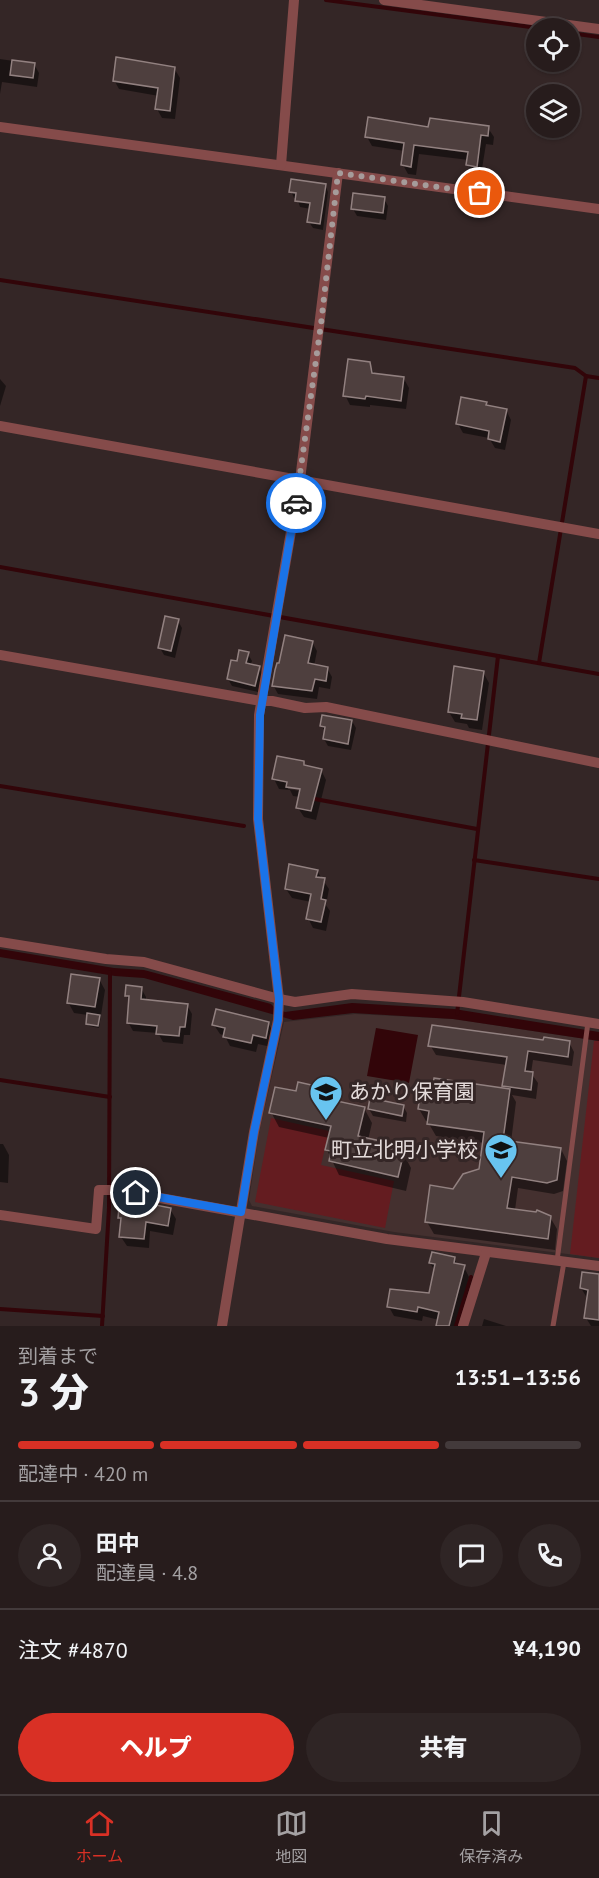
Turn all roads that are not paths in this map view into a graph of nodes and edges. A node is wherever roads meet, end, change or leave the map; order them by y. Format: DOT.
graph roads {
  1 [pos="384,0"];
  2 [pos="294,1"];
  3 [pos="599,29"];
  4 [pos="0,126"];
  5 [pos="281,165"];
  6 [pos="338,173"];
  7 [pos="599,209"];
  8 [pos="0,426"];
  9 [pos="300,480"];
  10 [pos="599,534"];
  11 [pos="0,655"];
  12 [pos="261,701"];
  13 [pos="599,763"];
  14 [pos="0,942"];
  15 [pos="279,1002"];
  16 [pos="591,1024"];
  17 [pos="241,1212"];
  18 [pos="0,1215"];
  19 [pos="486,1252"];
  20 [pos="560,1262"];
  21 [pos="599,1266"];
  22 [pos="222,1326"];
  23 [pos="463,1326"];
  24 [pos="553,1326"];
  1 -- 3 [label="street"];
  2 -- 5 [label="street"];
  4 -- 5 [label="street"];
  5 -- 6 [label="street"];
  6 -- 7 [label="street"];
  6 -- 9 [label="street"];
  8 -- 9 [label="street"];
  9 -- 10 [label="street"];
  9 -- 12 [label="street"];
  11 -- 12 [label="street"];
  12 -- 13 [label="street"];
  12 -- 15 [label="street"];
  14 -- 15 [label="street"];
  15 -- 16 [label="street"];
  15 -- 17 [label="street"];
  16 -- 20 [label="lane"];
  17 -- 18 [label="street"];
  17 -- 19 [label="street"];
  17 -- 22 [label="street"];
  19 -- 20 [label="street"];
  19 -- 23 [label="street"];
  20 -- 21 [label="street"];
  20 -- 24 [label="lane"];
}
